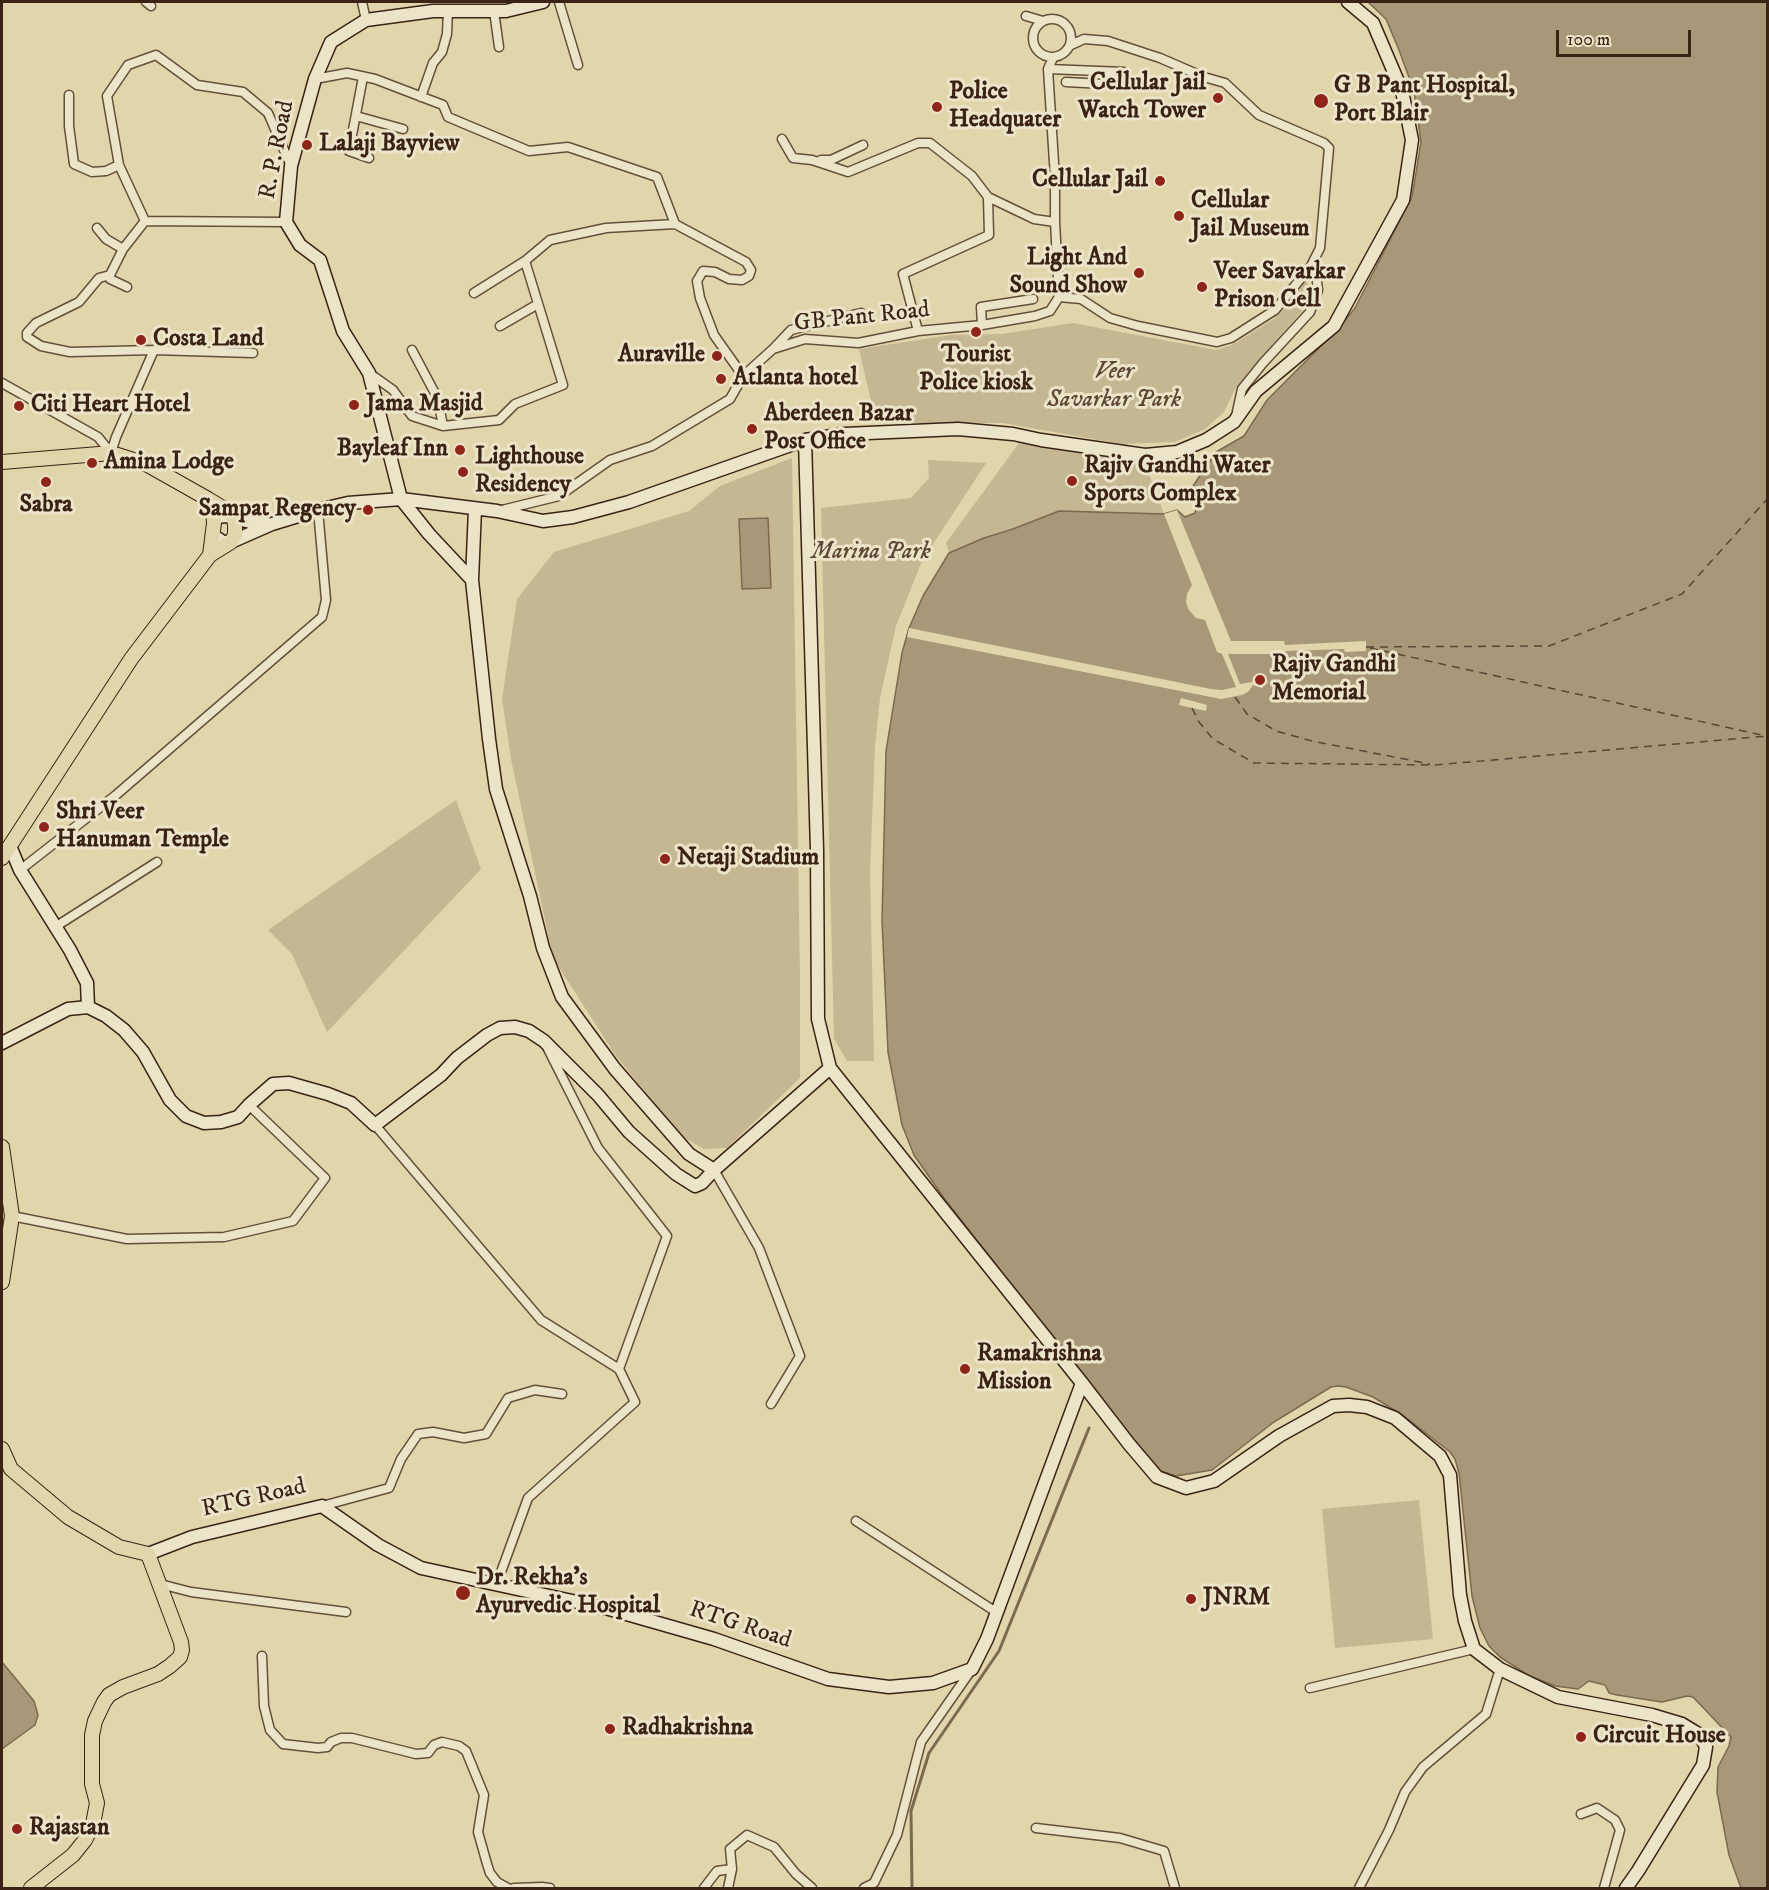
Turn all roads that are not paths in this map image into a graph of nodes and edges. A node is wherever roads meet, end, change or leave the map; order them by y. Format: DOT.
graph roads {
  1 [pos="362,2"];
  2 [pos="543,2"];
  3 [pos="559,2"];
  4 [pos="1348,2"];
  5 [pos="448,10"];
  6 [pos="494,11"];
  7 [pos="1026,16"];
  8 [pos="366,20"];
  9 [pos="1043,21"];
  10 [pos="1071,45"];
  11 [pos="499,47"];
  12 [pos="1053,58"];
  13 [pos="578,65"];
  14 [pos="1048,69"];
  15 [pos="363,77"];
  16 [pos="315,79"];
  17 [pos="1066,82"];
  18 [pos="69,95"];
  19 [pos="421,97"];
  20 [pos="356,116"];
  21 [pos="403,129"];
  22 [pos="782,139"];
  23 [pos="863,145"];
  24 [pos="369,158"];
  25 [pos="812,160"];
  26 [pos="119,165"];
  27 [pos="291,166"];
  28 [pos="988,197"];
  29 [pos="145,221"];
  30 [pos="286,222"];
  31 [pos="1055,222"];
  32 [pos="675,224"];
  33 [pos="97,228"];
  34 [pos="123,249"];
  35 [pos="525,261"];
  36 [pos="1311,266"];
  37 [pos="110,275"];
  38 [pos="127,287"];
  39 [pos="474,292"];
  40 [pos="1059,297"];
  41 [pos="1033,299"];
  42 [pos="538,304"];
  43 [pos="861,312"];
  44 [pos="982,325"];
  45 [pos="500,326"];
  46 [pos="918,331"];
  47 [pos="773,349"];
  48 [pos="154,350"];
  49 [pos="412,350"];
  50 [pos="253,353"];
  51 [pos="369,373"];
  52 [pos="743,376"];
  53 [pos="2,383"];
  54 [pos="1234,422"];
  55 [pos="443,426"];
  56 [pos="805,440"];
  57 [pos="111,453"];
  58 [pos="2,462"];
  59 [pos="208,499"];
  60 [pos="401,499"];
  61 [pos="475,509"];
  62 [pos="318,510"];
  63 [pos="497,511"];
  64 [pos="234,518"];
  65 [pos="272,524"];
  66 [pos="214,530"];
  67 [pos="231,542"];
  68 [pos="210,555"];
  69 [pos="472,580"];
  70 [pos="10,846"];
  71 [pos="2,858"];
  72 [pos="158,862"];
  73 [pos="20,870"];
  74 [pos="55,927"];
  75 [pos="88,1007"];
  76 [pos="544,1041"];
  77 [pos="2,1043"];
  78 [pos="830,1068"];
  79 [pos="249,1105"];
  80 [pos="375,1125"];
  81 [pos="2,1147"];
  82 [pos="714,1170"];
  83 [pos="12,1216"];
  84 [pos="2,1282"];
  85 [pos="619,1369"];
  86 [pos="1082,1383"];
  87 [pos="562,1394"];
  88 [pos="771,1404"];
  89 [pos="2,1449"];
  90 [pos="322,1506"];
  91 [pos="855,1521"];
  92 [pos="148,1554"];
  93 [pos="496,1583"];
  94 [pos="160,1584"];
  95 [pos="346,1612"];
  96 [pos="996,1612"];
  97 [pos="1474,1648"];
  98 [pos="262,1656"];
  99 [pos="972,1669"];
  100 [pos="1500,1669"];
  101 [pos="1310,1688"];
  102 [pos="1581,1814"];
  103 [pos="1036,1828"];
  104 [pos="732,1869"];
  105 [pos="31,1888"];
  106 [pos="508,1888"];
  107 [pos="514,1888"];
  108 [pos="550,1888"];
  109 [pos="704,1888"];
  110 [pos="728,1888"];
  111 [pos="812,1888"];
  112 [pos="864,1888"];
  113 [pos="1175,1888"];
  114 [pos="1359,1888"];
  115 [pos="1604,1888"];
  116 [pos="1626,1888"];
  1 -- 8 [label="street"];
  2 -- 6 [label="main road, R. P. Road"];
  3 -- 13 [label="street"];
  4 -- 54 [label="main road"];
  5 -- 6 [label="main road, R. P. Road"];
  5 -- 8 [label="main road, R. P. Road"];
  5 -- 19 [label="street"];
  6 -- 11 [label="street"];
  7 -- 9 [label="street"];
  8 -- 16 [label="main road, R. P. Road"];
  9 -- 10 [label="street"];
  9 -- 12 [label="street"];
  10 -- 12 [label="street"];
  10 -- 36 [label="street"];
  12 -- 14 [label="street"];
  14 -- 17 [label="street"];
  14 -- 31 [label="street"];
  15 -- 16 [label="street"];
  15 -- 19 [label="street"];
  15 -- 20 [label="street"];
  16 -- 27 [label="main road, R. P. Road"];
  18 -- 26 [label="street"];
  19 -- 32 [label="street"];
  20 -- 21 [label="street"];
  20 -- 24 [label="street"];
  22 -- 25 [label="street"];
  23 -- 25 [label="street"];
  25 -- 28 [label="street"];
  26 -- 27 [label="street"];
  26 -- 29 [label="street"];
  27 -- 30 [label="main road, R. P. Road"];
  28 -- 31 [label="street"];
  28 -- 46 [label="street"];
  29 -- 30 [label="street"];
  29 -- 34 [label="street"];
  30 -- 51 [label="main road, R. P. Road"];
  31 -- 40 [label="street"];
  32 -- 35 [label="street"];
  32 -- 52 [label="street"];
  33 -- 34 [label="street"];
  34 -- 37 [label="street"];
  35 -- 39 [label="street"];
  35 -- 42 [label="street"];
  36 -- 40 [label="street"];
  36 -- 54 [label="street"];
  37 -- 38 [label="street"];
  37 -- 48 [label="street"];
  40 -- 44 [label="street, GB Pant Road"];
  41 -- 44 [label="street"];
  42 -- 45 [label="street"];
  42 -- 55 [label="street"];
  43 -- 47 [label="street"];
  44 -- 46 [label="street, GB Pant Road"];
  46 -- 47 [label="street, GB Pant Road"];
  47 -- 52 [label="street, GB Pant Road"];
  48 -- 50 [label="street"];
  48 -- 57 [label="street"];
  49 -- 55 [label="street"];
  51 -- 55 [label="street"];
  51 -- 60 [label="main road, R. P. Road"];
  52 -- 63 [label="street, GB Pant Road"];
  53 -- 57 [label="street"];
  54 -- 56 [label="main road"];
  56 -- 63 [label="main road"];
  56 -- 78 [label="main road"];
  57 -- 58 [label="main road"];
  57 -- 59 [label="main road"];
  59 -- 64 [label="main road"];
  59 -- 66 [label="main road"];
  60 -- 61 [label="main road"];
  60 -- 62 [label="main road"];
  60 -- 69 [label="main road"];
  61 -- 63 [label="main road"];
  61 -- 69 [label="main road"];
  62 -- 65 [label="main road"];
  62 -- 73 [label="street"];
  64 -- 65 [label="main road"];
  64 -- 66 [label="main road"];
  64 -- 67 [label="main road"];
  65 -- 67 [label="main road"];
  66 -- 67 [label="main road"];
  66 -- 68 [label="main road"];
  67 -- 68 [label="main road"];
  68 -- 70 [label="main road"];
  69 -- 82 [label="main road"];
  70 -- 71 [label="main road"];
  70 -- 73 [label="main road"];
  72 -- 74 [label="street"];
  73 -- 74 [label="main road"];
  74 -- 75 [label="main road"];
  75 -- 77 [label="main road"];
  75 -- 79 [label="main road"];
  76 -- 80 [label="main road"];
  76 -- 82 [label="main road"];
  76 -- 85 [label="street"];
  78 -- 82 [label="main road"];
  78 -- 86 [label="main road"];
  79 -- 80 [label="main road"];
  79 -- 83 [label="street"];
  80 -- 85 [label="street"];
  81 -- 83 [label="main road"];
  82 -- 88 [label="street"];
  83 -- 84 [label="main road"];
  85 -- 93 [label="street"];
  86 -- 96 [label="main road"];
  86 -- 97 [label="main road"];
  87 -- 90 [label="street"];
  89 -- 92 [label="main road"];
  90 -- 92 [label="main road, RTG Road"];
  90 -- 93 [label="main road, RTG Road"];
  91 -- 96 [label="street"];
  92 -- 94 [label="main road"];
  93 -- 99 [label="main road, RTG Road"];
  94 -- 95 [label="street"];
  94 -- 105 [label="main road"];
  96 -- 99 [label="main road"];
  97 -- 100 [label="main road"];
  97 -- 101 [label="street"];
  98 -- 106 [label="street"];
  99 -- 112 [label="street"];
  100 -- 114 [label="street"];
  100 -- 116 [label="main road"];
  102 -- 115 [label="street"];
  103 -- 113 [label="street"];
  104 -- 109 [label="street"];
  104 -- 110 [label="street"];
  104 -- 111 [label="street"];
  107 -- 108 [label="street"];
}
